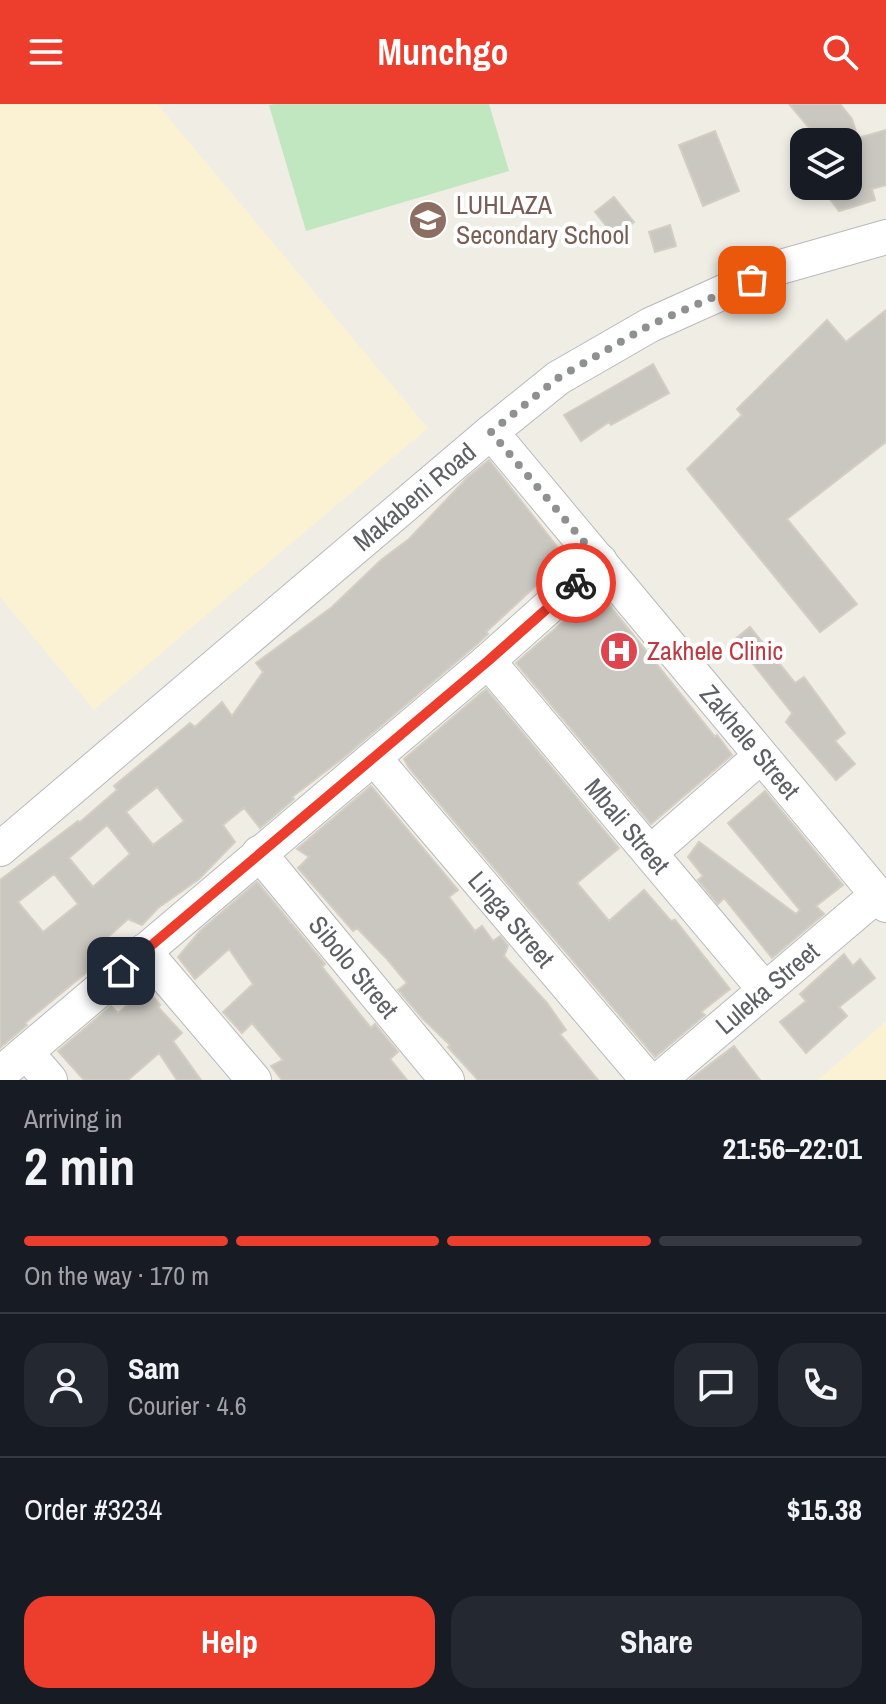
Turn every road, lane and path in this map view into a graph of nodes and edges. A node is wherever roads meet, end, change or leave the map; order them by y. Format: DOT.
graph roads {
  1 [pos="886,237"];
  2 [pos="491,432"];
  3 [pos="600,561"];
  4 [pos="488,661"];
  5 [pos="761,756"];
  6 [pos="374,758"];
  7 [pos="0,849"];
  8 [pos="259,853"];
  9 [pos="650,853"];
  10 [pos="882,900"];
  11 [pos="144,951"];
  12 [pos="765,990"];
  13 [pos="26,1052"];
  14 [pos="0,1074"];
  15 [pos="50,1080"];
  16 [pos="254,1080"];
  17 [pos="447,1080"];
  18 [pos="648,1080"];
  19 [pos="659,1080"];
  1 -- 2 [label="street, Makabeni Road"];
  2 -- 3 [label="street, Zakhele Street"];
  2 -- 7 [label="street, Makabeni Road"];
  3 -- 4 [label="street"];
  3 -- 5 [label="street, Zakhele Street"];
  4 -- 6 [label="street"];
  4 -- 9 [label="street, Mbali Street"];
  5 -- 9 [label="street"];
  5 -- 10 [label="street, Zakhele Street"];
  6 -- 8 [label="street"];
  6 -- 18 [label="street, Linga Street"];
  8 -- 11 [label="street"];
  8 -- 17 [label="street, Sibolo Street"];
  9 -- 12 [label="street, Mbali Street"];
  10 -- 12 [label="street, Luleka Street"];
  11 -- 13 [label="street"];
  11 -- 16 [label="street"];
  12 -- 19 [label="street, Luleka Street"];
  13 -- 14 [label="street"];
  13 -- 15 [label="street"];
}
